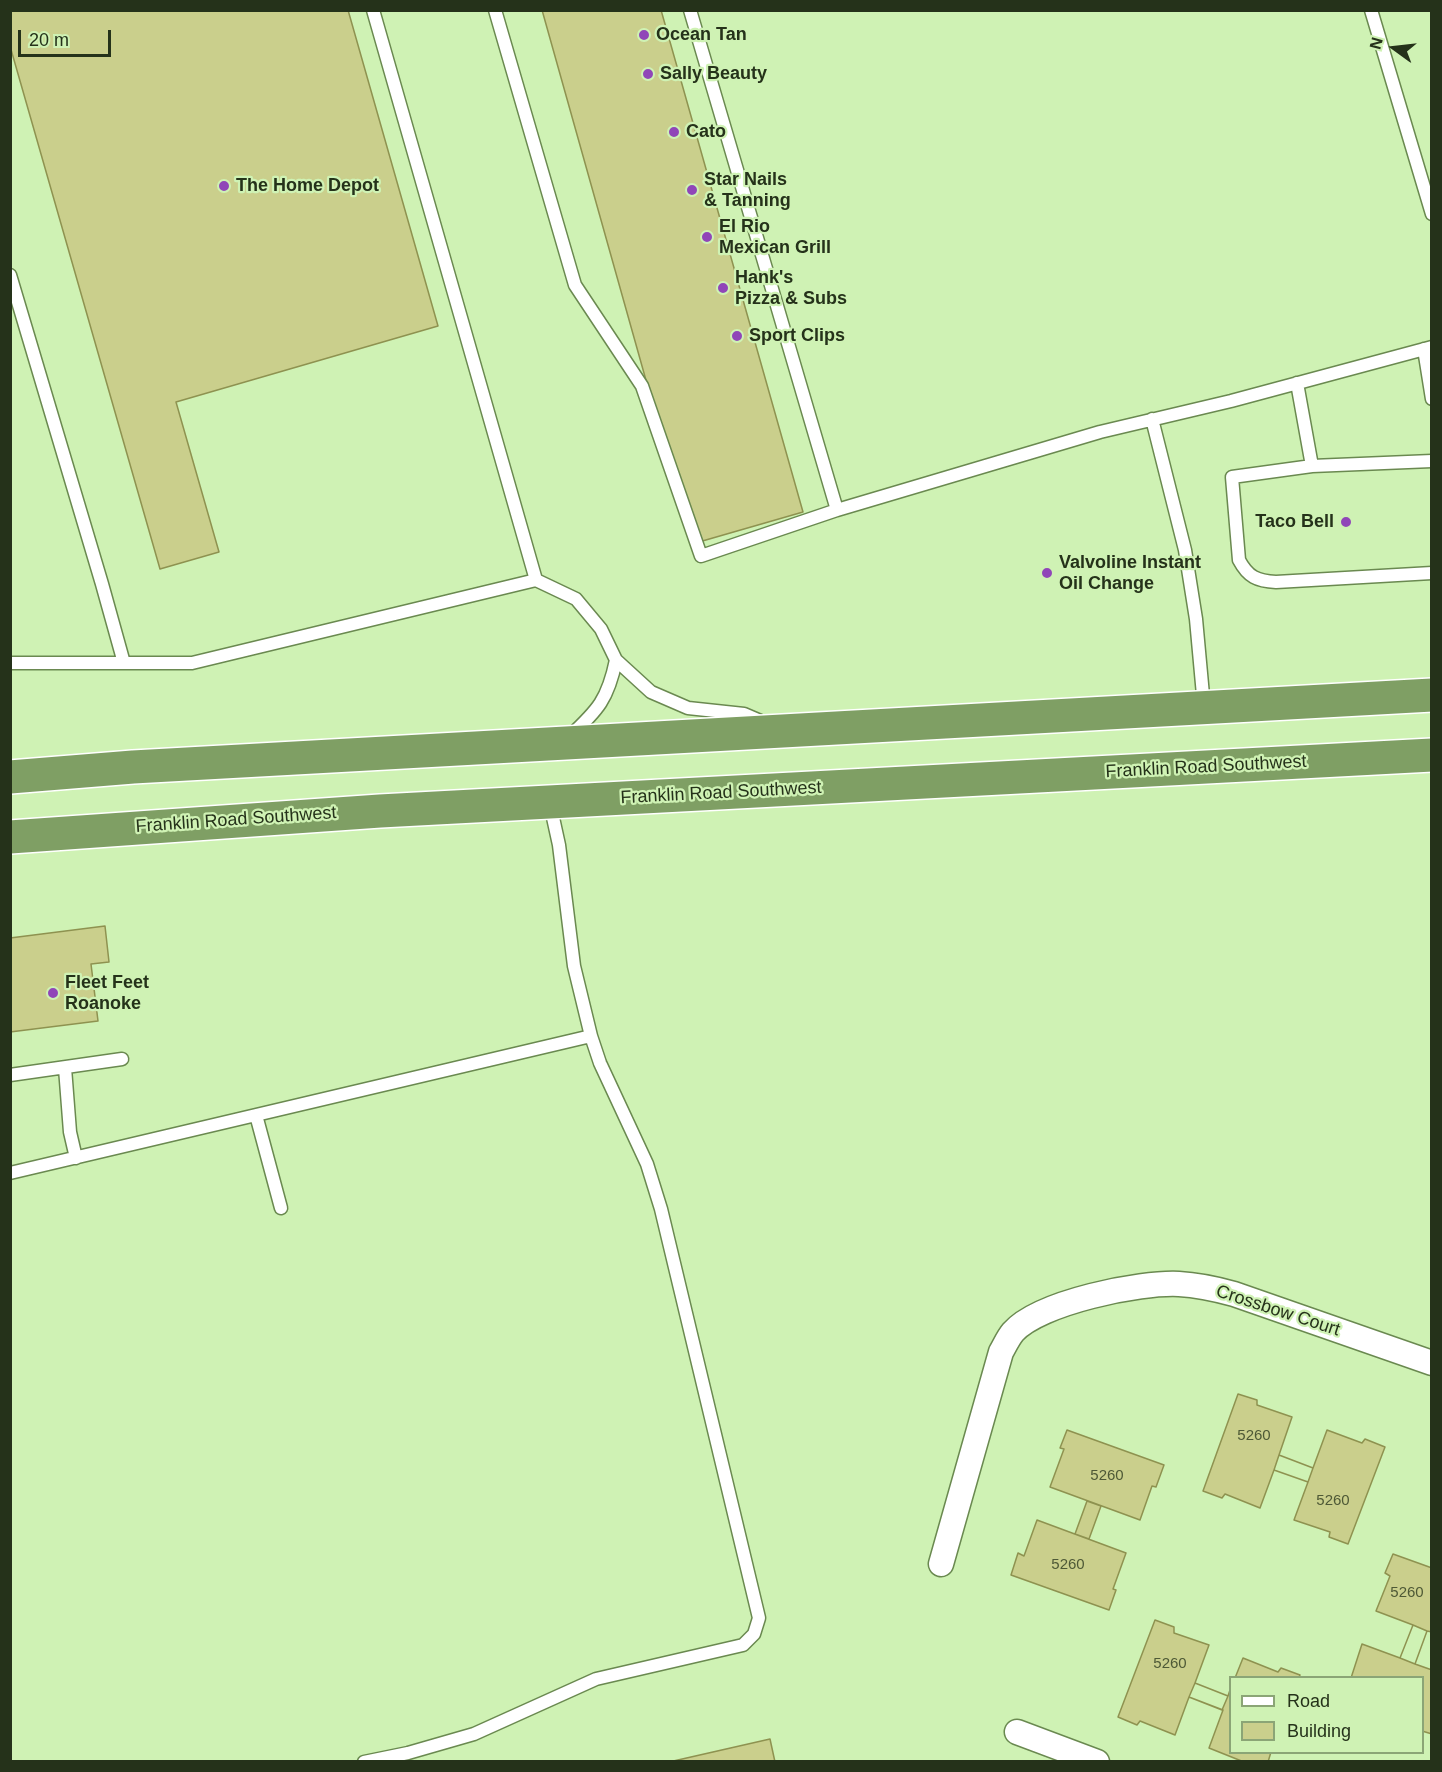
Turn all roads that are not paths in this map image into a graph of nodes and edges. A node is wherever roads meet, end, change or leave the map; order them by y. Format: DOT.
graph roads {
  1 [pos="373,10"];
  2 [pos="495,10"];
  3 [pos="690,10"];
  4 [pos="1371,10"];
  5 [pos="1431,214"];
  6 [pos="10,275"];
  7 [pos="1428,348"];
  8 [pos="1297,383"];
  9 [pos="1431,399"];
  10 [pos="1152,419"];
  11 [pos="1431,461"];
  12 [pos="1312,466"];
  13 [pos="837,510"];
  14 [pos="1431,573"];
  15 [pos="536,580"];
  16 [pos="616,660"];
  17 [pos="10,663"];
  18 [pos="124,663"];
  19 [pos="1431,695"];
  20 [pos="1205,707"];
  21 [pos="784,731"];
  22 [pos="561,744"];
  23 [pos="1431,754"];
  24 [pos="10,777"];
  25 [pos="549,802"];
  26 [pos="10,837"];
  27 [pos="591,1036"];
  28 [pos="122,1059"];
  29 [pos="65,1068"];
  30 [pos="10,1075"];
  31 [pos="256,1115"];
  32 [pos="76,1158"];
  33 [pos="10,1173"];
  34 [pos="281,1208"];
  35 [pos="1431,1363"];
  36 [pos="941,1564"];
  37 [pos="1017,1732"];
  38 [pos="364,1761"];
  39 [pos="1097,1761"];
  1 -- 15 [label="lane"];
  2 -- 13 [label="lane"];
  3 -- 13 [label="lane"];
  4 -- 5 [label="lane"];
  6 -- 18 [label="lane"];
  7 -- 8 [label="lane"];
  7 -- 9 [label="lane"];
  8 -- 10 [label="lane"];
  8 -- 12 [label="lane"];
  10 -- 13 [label="lane"];
  10 -- 20 [label="lane"];
  11 -- 12 [label="lane"];
  12 -- 14 [label="lane"];
  15 -- 16 [label="lane"];
  15 -- 18 [label="lane"];
  16 -- 21 [label="lane"];
  16 -- 22 [label="lane"];
  17 -- 18 [label="lane"];
  19 -- 20 [label="highway"];
  20 -- 21 [label="highway"];
  21 -- 22 [label="highway"];
  22 -- 24 [label="highway"];
  23 -- 25 [label="highway, Franklin Road Southwest"];
  25 -- 26 [label="highway, Franklin Road Southwest"];
  25 -- 27 [label="lane"];
  27 -- 31 [label="lane"];
  27 -- 38 [label="lane"];
  28 -- 29 [label="lane"];
  29 -- 30 [label="lane"];
  29 -- 32 [label="lane"];
  31 -- 32 [label="lane"];
  31 -- 34 [label="lane"];
  32 -- 33 [label="lane"];
  35 -- 36 [label="street, Crossbow Court"];
  37 -- 39 [label="street"];
}
